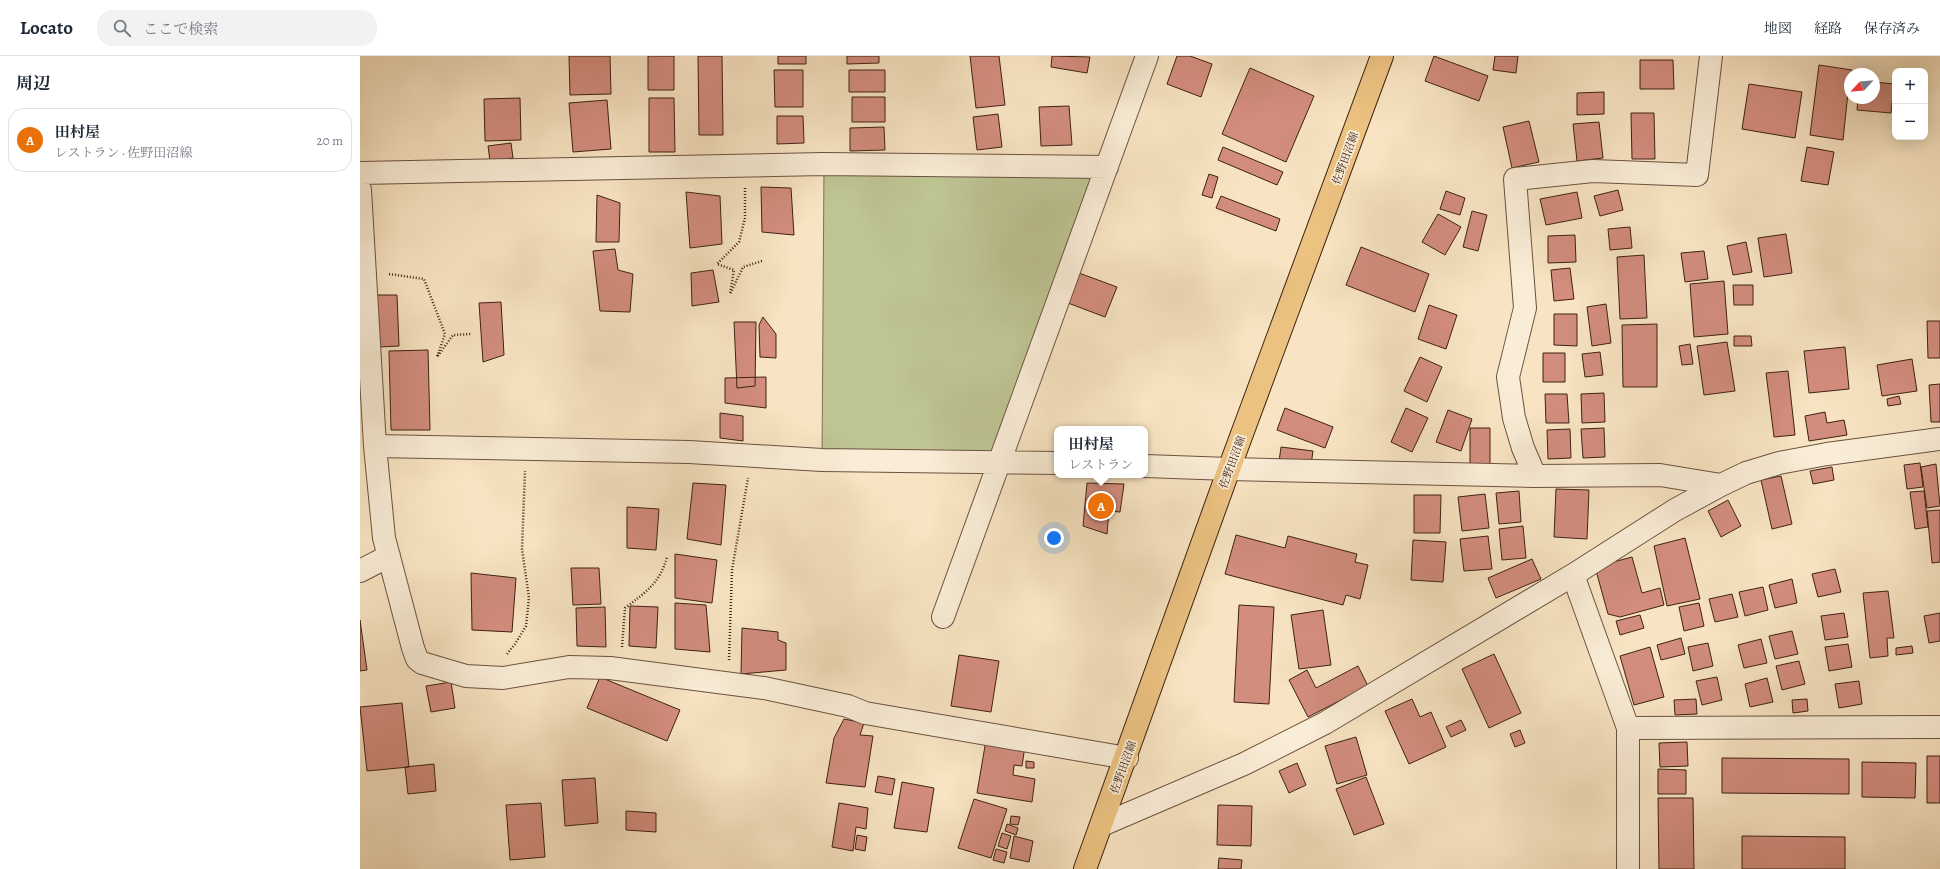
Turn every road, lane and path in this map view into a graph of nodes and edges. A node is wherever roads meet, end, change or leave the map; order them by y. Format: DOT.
graph roads {
  1 [pos="1147,56"];
  2 [pos="1382,56"];
  3 [pos="1711,56"];
  4 [pos="745,166"];
  5 [pos="1107,167"];
  6 [pos="360,174"];
  7 [pos="360,190"];
  8 [pos="762,261"];
  9 [pos="365,270"];
  10 [pos="471,334"];
  11 [pos="1940,439"];
  12 [pos="375,446"];
  13 [pos="526,449"];
  14 [pos="751,456"];
  15 [pos="999,462"];
  16 [pos="1054,463"];
  17 [pos="1148,466"];
  18 [pos="1229,469"];
  19 [pos="1535,476"];
  20 [pos="1721,485"];
  21 [pos="389,556"];
  22 [pos="667,557"];
  23 [pos="360,571"];
  24 [pos="1573,575"];
  25 [pos="943,616"];
  26 [pos="502,660"];
  27 [pos="621,669"];
  28 [pos="728,684"];
  29 [pos="1940,727"];
  30 [pos="1628,728"];
  31 [pos="1127,758"];
  32 [pos="1102,825"];
  33 [pos="1085,869"];
  34 [pos="1628,869"];
  1 -- 5 [label="street"];
  2 -- 18 [label="main road, 佐野田沼線"];
  3 -- 19 [label="street"];
  4 -- 5 [label="street"];
  4 -- 6 [label="street"];
  4 -- 8 [label="path"];
  5 -- 15 [label="street"];
  7 -- 9 [label="street"];
  9 -- 10 [label="path"];
  9 -- 12 [label="street"];
  11 -- 20 [label="street"];
  12 -- 13 [label="street"];
  12 -- 21 [label="street"];
  13 -- 14 [label="street"];
  13 -- 26 [label="path"];
  14 -- 15 [label="street"];
  14 -- 28 [label="path"];
  15 -- 16 [label="street"];
  15 -- 25 [label="street"];
  17 -- 18 [label="street"];
  18 -- 19 [label="street"];
  18 -- 31 [label="main road, 佐野田沼線"];
  19 -- 20 [label="street"];
  20 -- 24 [label="street"];
  21 -- 23 [label="street"];
  21 -- 27 [label="street"];
  22 -- 27 [label="path"];
  24 -- 30 [label="street"];
  24 -- 32 [label="street"];
  27 -- 28 [label="street"];
  28 -- 31 [label="street"];
  29 -- 30 [label="street"];
  30 -- 34 [label="street"];
  31 -- 32 [label="main road, 佐野田沼線"];
  32 -- 33 [label="main road, 佐野田沼線"];
}
